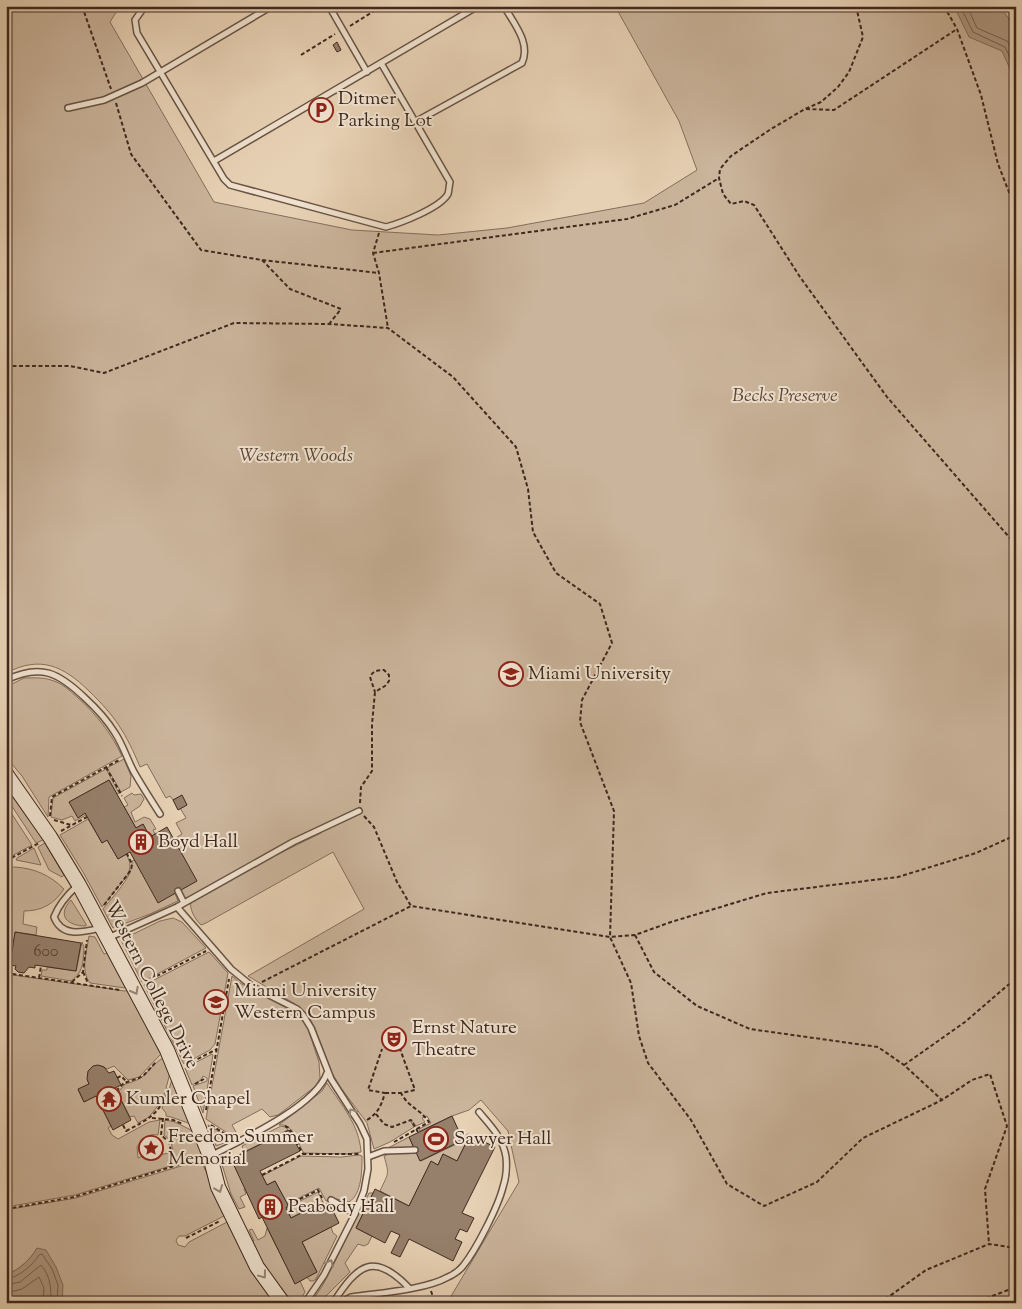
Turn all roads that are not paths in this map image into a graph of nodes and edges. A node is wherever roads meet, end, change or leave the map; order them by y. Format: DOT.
graph roads {
  1 [pos="145,6"];
  2 [pos="272,6"];
  3 [pos="329,6"];
  4 [pos="478,6"];
  5 [pos="504,6"];
  6 [pos="381,63"];
  7 [pos="160,72"];
  8 [pos="367,72"];
  9 [pos="68,108"];
  10 [pos="415,122"];
  11 [pos="214,161"];
  12 [pos="6,680"];
  13 [pos="6,774"];
  14 [pos="359,811"];
  15 [pos="160,814"];
  16 [pos="78,885"];
  17 [pos="178,891"];
  18 [pos="184,903"];
  19 [pos="177,907"];
  20 [pos="103,936"];
  21 [pos="327,1072"];
  22 [pos="479,1112"];
  23 [pos="415,1150"];
  24 [pos="367,1155"];
  25 [pos="210,1156"];
  26 [pos="331,1200"];
  27 [pos="355,1214"];
  28 [pos="409,1288"];
  29 [pos="283,1303"];
  30 [pos="303,1303"];
  31 [pos="333,1303"];
  32 [pos="340,1303"];
  1 -- 7 [label="lane"];
  2 -- 7 [label="lane"];
  3 -- 8 [label="lane"];
  4 -- 6 [label="lane"];
  5 -- 10 [label="lane"];
  6 -- 8 [label="lane"];
  6 -- 10 [label="lane"];
  7 -- 9 [label="lane"];
  7 -- 11 [label="lane"];
  8 -- 11 [label="lane"];
  10 -- 11 [label="lane"];
  12 -- 15 [label="lane"];
  13 -- 16 [label="street, Western College Drive"];
  14 -- 18 [label="lane"];
  16 -- 20 [label="street, Western College Drive"];
  16 -- 20 [label="lane"];
  17 -- 18 [label="lane"];
  18 -- 19 [label="lane"];
  19 -- 20 [label="lane"];
  19 -- 21 [label="lane"];
  20 -- 25 [label="street, Western College Drive, one-way"];
  24 -- 21 [label="lane, one-way"];
  21 -- 25 [label="lane"];
  22 -- 28 [label="lane"];
  23 -- 24 [label="lane"];
  24 -- 27 [label="lane"];
  25 -- 29 [label="street, Western College Drive, one-way"];
  26 -- 27 [label="lane"];
  30 -- 27 [label="lane, one-way"];
  28 -- 31 [label="lane"];
  28 -- 32 [label="lane"];
}
